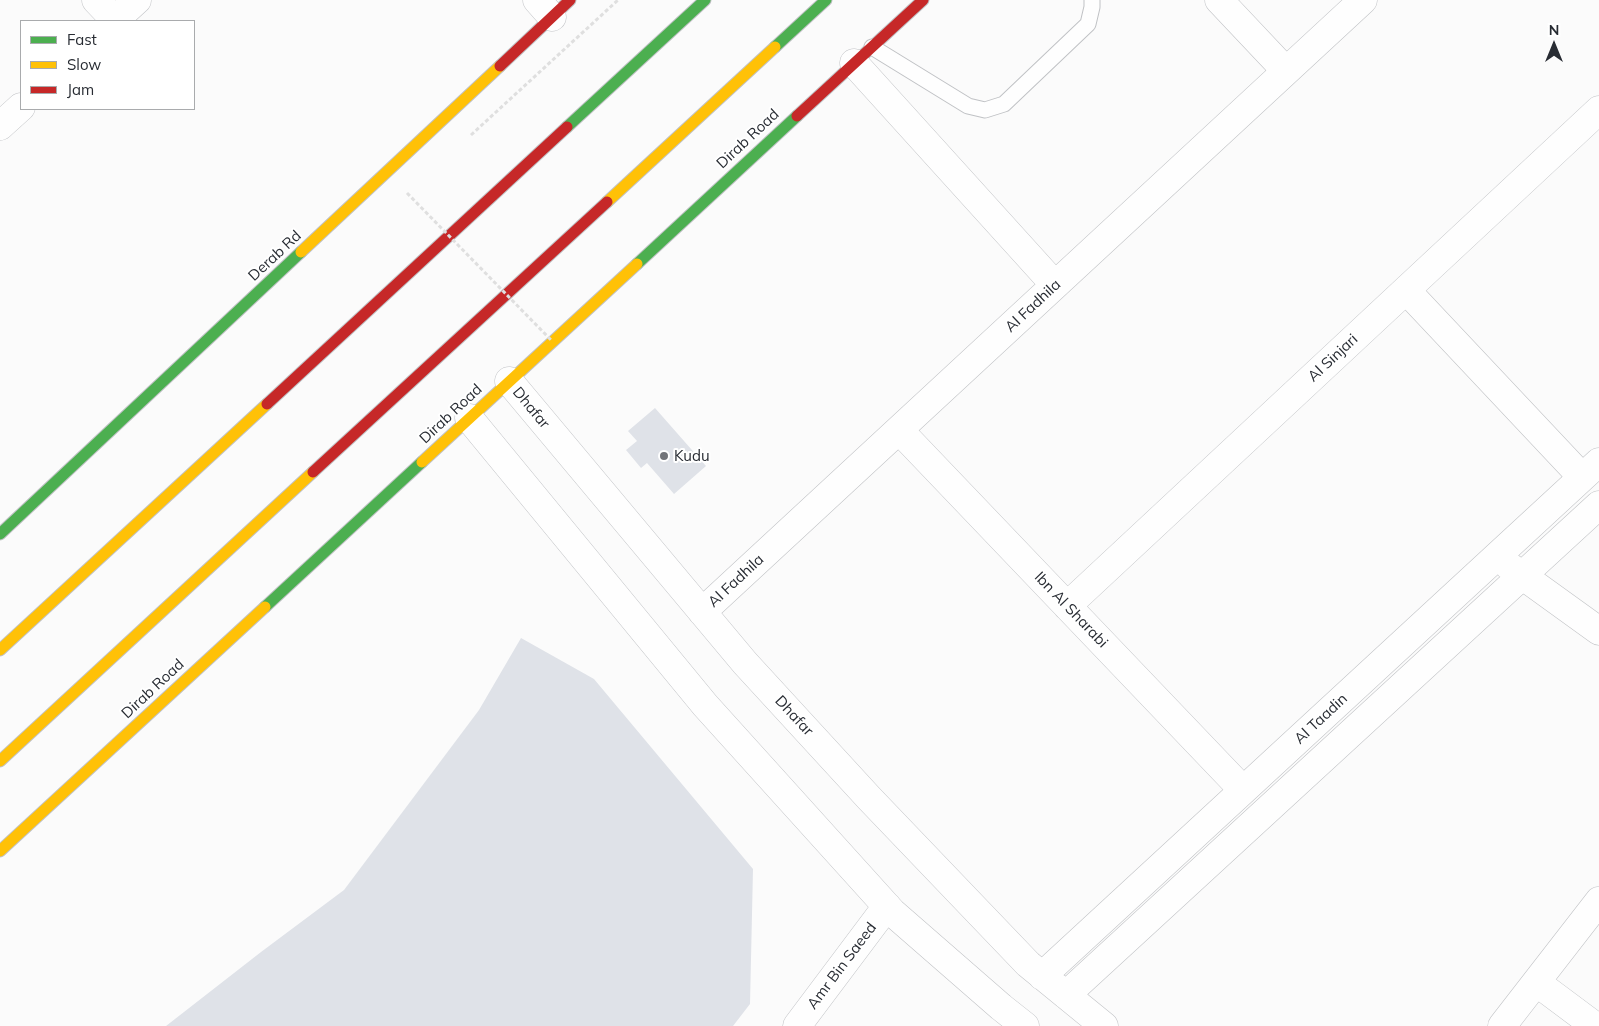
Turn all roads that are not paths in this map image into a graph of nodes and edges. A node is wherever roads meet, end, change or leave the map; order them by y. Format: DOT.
graph roads {
  1 [pos="96,0"];
  2 [pos="137,0"];
  3 [pos="705,0"];
  4 [pos="826,0"];
  5 [pos="923,0"];
  6 [pos="1092,0"];
  7 [pos="1220,0"];
  8 [pos="1363,0"];
  9 [pos="553,6"];
  10 [pos="114,20"];
  11 [pos="116,20"];
  12 [pos="863,55"];
  13 [pos="1286,72"];
  14 [pos="20,108"];
  15 [pos="1599,110"];
  16 [pos="0,126"];
  17 [pos="1055,285"];
  18 [pos="1406,290"];
  19 [pos="509,381"];
  20 [pos="468,418"];
  21 [pos="899,430"];
  22 [pos="1591,470"];
  23 [pos="1599,505"];
  24 [pos="0,534"];
  25 [pos="1496,557"];
  26 [pos="1522,576"];
  27 [pos="1067,606"];
  28 [pos="702,612"];
  29 [pos="1599,631"];
  30 [pos="0,650"];
  31 [pos="0,760"];
  32 [pos="1243,790"];
  33 [pos="0,851"];
  34 [pos="1599,901"];
  35 [pos="887,906"];
  36 [pos="1042,976"];
  37 [pos="1536,982"];
  38 [pos="1066,995"];
  39 [pos="797,1026"];
  40 [pos="1025,1026"];
  41 [pos="1104,1026"];
  42 [pos="1502,1026"];
  43 [pos="1595,1026"];
  1 -- 10 [label="street"];
  2 -- 11 [label="street"];
  3 -- 30 [label="main road"];
  4 -- 31 [label="main road"];
  5 -- 12 [label="main road, Dirab Road"];
  6 -- 12 [label="lane"];
  7 -- 13 [label="street"];
  8 -- 13 [label="street, Al Fadhila"];
  9 -- 24 [label="main road, Derab Rd"];
  12 -- 17 [label="street"];
  12 -- 19 [label="main road, Dirab Road"];
  13 -- 17 [label="street, Al Fadhila"];
  14 -- 16 [label="street"];
  15 -- 18 [label="street, Al Sinjari"];
  17 -- 21 [label="street, Al Fadhila"];
  18 -- 22 [label="street"];
  18 -- 27 [label="street, Al Sinjari"];
  19 -- 20 [label="main road, Dirab Road"];
  19 -- 28 [label="street, Dhafar"];
  20 -- 33 [label="main road, Dirab Road"];
  20 -- 35 [label="street"];
  21 -- 27 [label="street, Ibn Al Sharabi"];
  21 -- 28 [label="street, Al Fadhila"];
  22 -- 25 [label="street, Al Taadin"];
  23 -- 26 [label="street, Al Taadin"];
  25 -- 26 [label="street"];
  25 -- 32 [label="street, Al Taadin"];
  26 -- 29 [label="street"];
  26 -- 38 [label="street, Al Taadin"];
  27 -- 32 [label="street, Ibn Al Sharabi"];
  28 -- 36 [label="street, Dhafar"];
  32 -- 36 [label="street, Al Taadin"];
  34 -- 37 [label="street"];
  35 -- 39 [label="street, Amr Bin Saeed"];
  35 -- 40 [label="street"];
  36 -- 38 [label="street, Dhafar"];
  37 -- 42 [label="street"];
  37 -- 43 [label="street"];
  38 -- 41 [label="street, Dhafar"];
}
